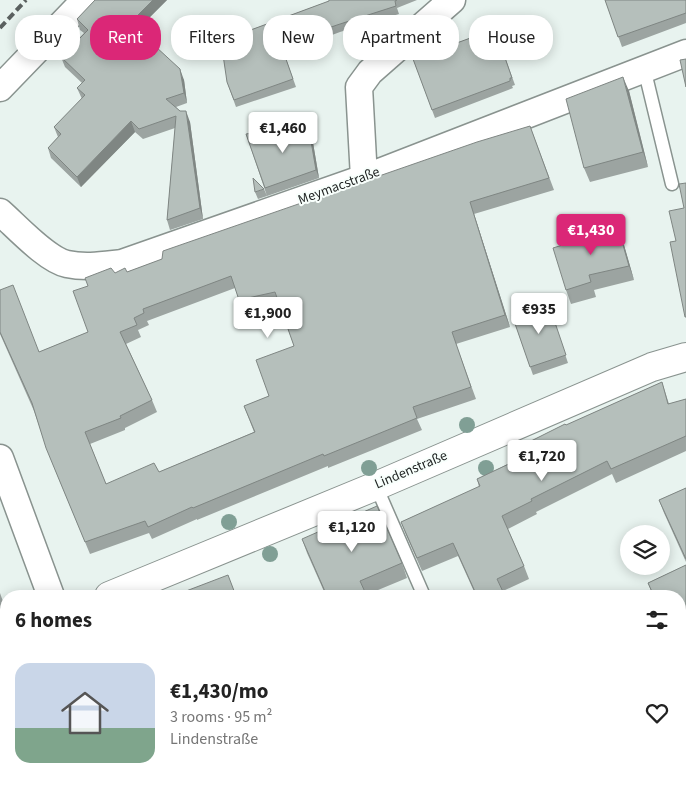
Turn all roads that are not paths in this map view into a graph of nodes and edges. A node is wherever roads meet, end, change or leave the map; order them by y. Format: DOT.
graph roads {
  1 [pos="85,0"];
  2 [pos="452,0"];
  3 [pos="686,54"];
  4 [pos="644,68"];
  5 [pos="0,88"];
  6 [pos="364,178"];
  7 [pos="672,184"];
  8 [pos="0,212"];
  9 [pos="686,357"];
  10 [pos="0,458"];
  11 [pos="376,486"];
  12 [pos="49,590"];
  13 [pos="124,590"];
  14 [pos="421,590"];
  1 -- 5 [label="street"];
  2 -- 6 [label="street"];
  3 -- 4 [label="street, Meymacstraße"];
  4 -- 6 [label="street, Meymacstraße"];
  4 -- 7 [label="lane"];
  6 -- 8 [label="street, Meymacstraße"];
  9 -- 11 [label="main road, Lindenstraße"];
  10 -- 12 [label="street"];
  11 -- 13 [label="main road, Lindenstraße"];
  11 -- 14 [label="lane"];
}
